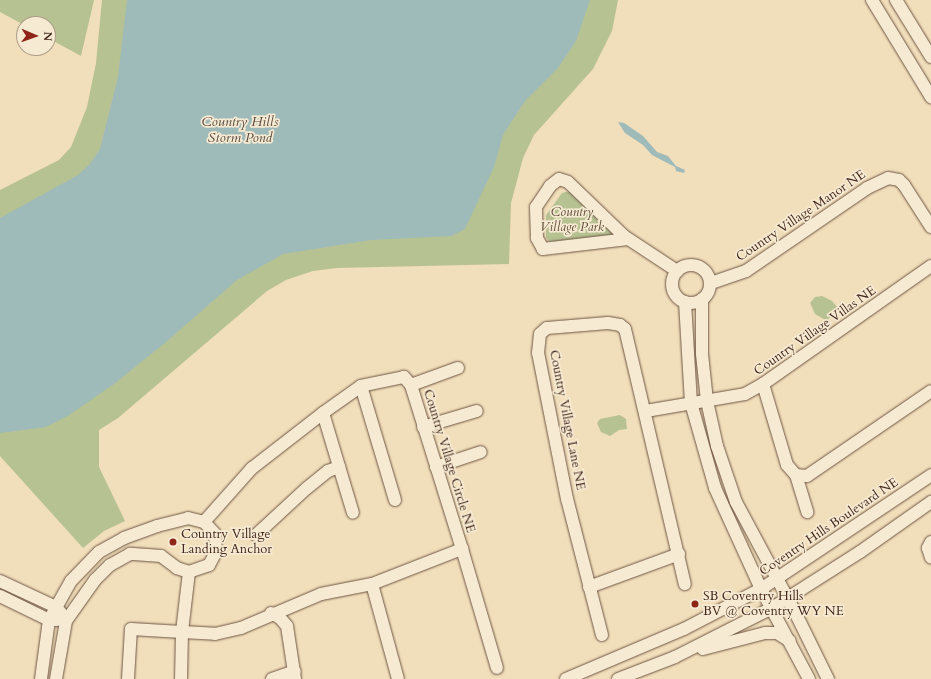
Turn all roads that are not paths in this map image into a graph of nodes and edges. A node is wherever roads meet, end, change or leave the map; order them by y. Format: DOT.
graph roads {
  1 [pos="872,0"];
  2 [pos="896,0"];
  3 [pos="931,57"];
  4 [pos="931,97"];
  5 [pos="931,227"];
  6 [pos="628,239"];
  7 [pos="931,266"];
  8 [pos="677,271"];
  9 [pos="711,283"];
  10 [pos="702,300"];
  11 [pos="685,302"];
  12 [pos="458,368"];
  13 [pos="763,384"];
  14 [pos="411,385"];
  15 [pos="361,386"];
  16 [pos="931,391"];
  17 [pos="707,401"];
  18 [pos="691,403"];
  19 [pos="477,411"];
  20 [pos="646,411"];
  21 [pos="322,413"];
  22 [pos="424,427"];
  23 [pos="481,452"];
  24 [pos="339,466"];
  25 [pos="436,467"];
  26 [pos="796,475"];
  27 [pos="931,475"];
  28 [pos="395,500"];
  29 [pos="931,502"];
  30 [pos="807,512"];
  31 [pos="353,513"];
  32 [pos="204,522"];
  33 [pos="256,535"];
  34 [pos="931,542"];
  35 [pos="462,549"];
  36 [pos="679,554"];
  37 [pos="931,558"];
  38 [pos="189,572"];
  39 [pos="778,579"];
  40 [pos="0,581"];
  41 [pos="372,584"];
  42 [pos="685,584"];
  43 [pos="589,587"];
  44 [pos="761,589"];
  45 [pos="0,596"];
  46 [pos="788,598"];
  47 [pos="56,607"];
  48 [pos="772,608"];
  49 [pos="271,613"];
  50 [pos="50,620"];
  51 [pos="66,620"];
  52 [pos="182,632"];
  53 [pos="602,635"];
  54 [pos="790,641"];
  55 [pos="675,656"];
  56 [pos="498,668"];
  57 [pos="295,675"];
  58 [pos="41,679"];
  59 [pos="56,679"];
  60 [pos="128,679"];
  61 [pos="181,679"];
  62 [pos="272,679"];
  63 [pos="398,679"];
  64 [pos="566,679"];
  65 [pos="618,679"];
  66 [pos="809,679"];
  67 [pos="828,679"];
  1 -- 4 [label="street"];
  2 -- 3 [label="street"];
  5 -- 9 [label="street, Country Village Manor NE"];
  6 -- 6 [label="street"];
  6 -- 8 [label="street"];
  7 -- 13 [label="street, Country Village Villas NE"];
  8 -- 9 [label="street"];
  8 -- 11 [label="street"];
  9 -- 10 [label="street"];
  10 -- 11 [label="street"];
  10 -- 17 [label="street"];
  11 -- 18 [label="street"];
  12 -- 14 [label="street"];
  13 -- 17 [label="street, Country Village Villas NE"];
  13 -- 26 [label="street"];
  14 -- 15 [label="street, Country Village Circle NE"];
  14 -- 22 [label="street, Country Village Circle NE"];
  15 -- 21 [label="street, Country Village Circle NE"];
  15 -- 28 [label="street"];
  16 -- 26 [label="street"];
  17 -- 18 [label="street, Country Village Villas NE"];
  17 -- 39 [label="street"];
  18 -- 20 [label="street"];
  18 -- 44 [label="street"];
  19 -- 22 [label="street"];
  20 -- 36 [label="street, Country Village Lane NE"];
  20 -- 43 [label="street, Country Village Lane NE"];
  21 -- 24 [label="street"];
  21 -- 32 [label="street, Country Village Circle NE"];
  22 -- 25 [label="street, Country Village Circle NE"];
  23 -- 25 [label="street"];
  24 -- 31 [label="street"];
  24 -- 33 [label="street"];
  25 -- 35 [label="street, Country Village Circle NE"];
  26 -- 30 [label="street"];
  27 -- 39 [label="street, Coventry Hills Boulevard NE"];
  29 -- 46 [label="street"];
  32 -- 38 [label="street"];
  32 -- 47 [label="street"];
  34 -- 37 [label="street"];
  35 -- 41 [label="street, Country Village Circle NE"];
  35 -- 56 [label="street"];
  36 -- 42 [label="street, Country Village Lane NE"];
  36 -- 43 [label="street"];
  38 -- 51 [label="street"];
  38 -- 52 [label="street"];
  39 -- 44 [label="street, Coventry Hills Boulevard NE"];
  39 -- 46 [label="street"];
  40 -- 47 [label="street"];
  41 -- 49 [label="street, Country Village Circle NE"];
  41 -- 63 [label="street"];
  43 -- 53 [label="street, Country Village Lane NE"];
  44 -- 48 [label="street"];
  44 -- 64 [label="street, Coventry Hills Boulevard NE"];
  45 -- 50 [label="street"];
  46 -- 48 [label="street"];
  46 -- 67 [label="street"];
  47 -- 50 [label="street"];
  47 -- 51 [label="street"];
  48 -- 54 [label="street"];
  48 -- 55 [label="street"];
  49 -- 52 [label="street, Country Village Circle NE"];
  49 -- 57 [label="street"];
  50 -- 51 [label="street"];
  50 -- 58 [label="street"];
  51 -- 59 [label="street"];
  52 -- 60 [label="street, Country Village Circle NE"];
  52 -- 61 [label="street"];
  54 -- 55 [label="street"];
  54 -- 66 [label="street"];
  55 -- 65 [label="street"];
  57 -- 62 [label="street"];
}
